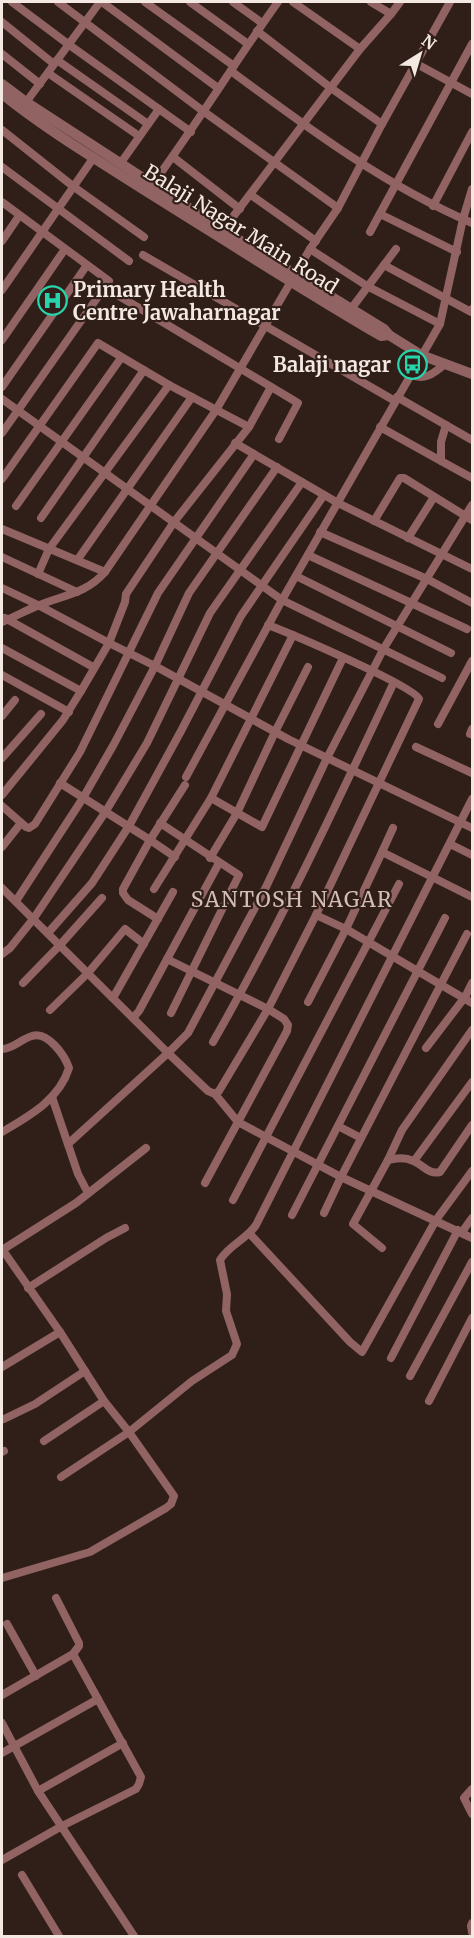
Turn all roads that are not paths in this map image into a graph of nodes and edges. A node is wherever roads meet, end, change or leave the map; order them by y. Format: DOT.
graph roads {
  1 [pos="12,2"];
  2 [pos="58,2"];
  3 [pos="101,2"];
  4 [pos="145,2"];
  5 [pos="190,2"];
  6 [pos="233,2"];
  7 [pos="278,2"];
  8 [pos="294,2"];
  9 [pos="371,2"];
  10 [pos="400,2"];
  11 [pos="450,2"];
  12 [pos="391,14"];
  13 [pos="2,21"];
  14 [pos="85,22"];
  15 [pos="262,23"];
  16 [pos="257,31"];
  17 [pos="68,44"];
  18 [pos="248,44"];
  19 [pos="472,44"];
  20 [pos="360,50"];
  21 [pos="2,54"];
  22 [pos="56,62"];
  23 [pos="415,63"];
  24 [pos="232,69"];
  25 [pos="48,73"];
  26 [pos="450,82"];
  27 [pos="2,84"];
  28 [pos="40,84"];
  29 [pos="218,88"];
  30 [pos="331,88"];
  31 [pos="2,94"];
  32 [pos="472,94"];
  33 [pos="23,106"];
  34 [pos="159,109"];
  35 [pos="203,111"];
  36 [pos="148,124"];
  37 [pos="382,124"];
  38 [pos="304,125"];
  39 [pos="2,130"];
  40 [pos="191,132"];
  41 [pos="472,132"];
  42 [pos="139,136"];
  43 [pos="94,157"];
  44 [pos="173,157"];
  45 [pos="120,164"];
  46 [pos="275,164"];
  47 [pos="361,165"];
  48 [pos="2,167"];
  49 [pos="152,185"];
  50 [pos="395,185"];
  51 [pos="74,187"];
  52 [pos="472,189"];
  53 [pos="251,195"];
  54 [pos="2,202"];
  55 [pos="433,206"];
  56 [pos="58,208"];
  57 [pos="338,208"];
  58 [pos="240,209"];
  59 [pos="380,214"];
  60 [pos="19,216"];
  61 [pos="463,219"];
  62 [pos="472,223"];
  63 [pos="223,230"];
  64 [pos="41,232"];
  65 [pos="370,232"];
  66 [pos="144,237"];
  67 [pos="2,241"];
  68 [pos="316,241"];
  69 [pos="65,249"];
  70 [pos="310,249"];
  71 [pos="396,249"];
  72 [pos="457,252"];
  73 [pos="143,255"];
  74 [pos="129,261"];
  75 [pos="384,264"];
  76 [pos="87,265"];
  77 [pos="293,279"];
  78 [pos="367,286"];
  79 [pos="104,287"];
  80 [pos="2,290"];
  81 [pos="447,298"];
  82 [pos="351,309"];
  83 [pos="472,311"];
  84 [pos="440,324"];
  85 [pos="265,325"];
  86 [pos="389,335"];
  87 [pos="2,340"];
  88 [pos="421,355"];
  89 [pos="122,358"];
  90 [pos="445,364"];
  91 [pos="240,368"];
  92 [pos="144,370"];
  93 [pos="410,374"];
  94 [pos="472,374"];
  95 [pos="169,385"];
  96 [pos="2,387"];
  97 [pos="272,387"];
  98 [pos="192,397"];
  99 [pos="2,399"];
  100 [pos="396,399"];
  101 [pos="216,410"];
  102 [pos="18,411"];
  103 [pos="446,425"];
  104 [pos="39,426"];
  105 [pos="249,427"];
  106 [pos="380,427"];
  107 [pos="2,434"];
  108 [pos="279,439"];
  109 [pos="472,440"];
  110 [pos="60,441"];
  111 [pos="235,443"];
  112 [pos="254,454"];
  113 [pos="83,458"];
  114 [pos="441,461"];
  115 [pos="277,467"];
  116 [pos="105,474"];
  117 [pos="472,478"];
  118 [pos="2,479"];
  119 [pos="302,482"];
  120 [pos="127,489"];
  121 [pos="324,495"];
  122 [pos="434,497"];
  123 [pos="338,503"];
  124 [pos="150,505"];
  125 [pos="15,506"];
  126 [pos="472,506"];
  127 [pos="41,518"];
  128 [pos="469,518"];
  129 [pos="374,521"];
  130 [pos="174,522"];
  131 [pos="2,529"];
  132 [pos="321,532"];
  133 [pos="195,537"];
  134 [pos="408,538"];
  135 [pos="49,549"];
  136 [pos="218,553"];
  137 [pos="308,555"];
  138 [pos="443,556"];
  139 [pos="2,557"];
  140 [pos="78,559"];
  141 [pos="240,569"];
  142 [pos="472,569"];
  143 [pos="105,572"];
  144 [pos="38,573"];
  145 [pos="296,576"];
  146 [pos="427,579"];
  147 [pos="262,585"];
  148 [pos="2,588"];
  149 [pos="77,592"];
  150 [pos="282,600"];
  151 [pos="411,602"];
  152 [pos="472,603"];
  153 [pos="38,605"];
  154 [pos="4,619"];
  155 [pos="268,625"];
  156 [pos="397,625"];
  157 [pos="467,628"];
  158 [pos="293,635"];
  159 [pos="109,643"];
  160 [pos="2,648"];
  161 [pos="384,648"];
  162 [pos="451,652"];
  163 [pos="130,653"];
  164 [pos="343,658"];
  165 [pos="472,661"];
  166 [pos="155,666"];
  167 [pos="93,667"];
  168 [pos="308,667"];
  169 [pos="371,671"];
  170 [pos="2,675"];
  171 [pos="442,678"];
  172 [pos="179,679"];
  173 [pos="394,682"];
  174 [pos="81,691"];
  175 [pos="201,691"];
  176 [pos="15,700"];
  177 [pos="224,705"];
  178 [pos="69,712"];
  179 [pos="41,714"];
  180 [pos="2,716"];
  181 [pos="250,719"];
  182 [pos="438,724"];
  183 [pos="275,732"];
  184 [pos="302,746"];
  185 [pos="416,747"];
  186 [pos="2,758"];
  187 [pos="327,758"];
  188 [pos="352,770"];
  189 [pos="472,773"];
  190 [pos="60,783"];
  191 [pos="379,783"];
  192 [pos="2,795"];
  193 [pos="83,798"];
  194 [pos="211,798"];
  195 [pos="472,799"];
  196 [pos="2,806"];
  197 [pos="106,812"];
  198 [pos="237,813"];
  199 [pos="460,822"];
  200 [pos="21,823"];
  201 [pos="160,823"];
  202 [pos="129,826"];
  203 [pos="393,828"];
  204 [pos="472,828"];
  205 [pos="150,840"];
  206 [pos="186,841"];
  207 [pos="450,844"];
  208 [pos="2,847"];
  209 [pos="382,852"];
  210 [pos="472,855"];
  211 [pos="175,857"];
  212 [pos="210,858"];
  213 [pos="219,863"];
  214 [pos="432,879"];
  215 [pos="399,884"];
  216 [pos="154,889"];
  217 [pos="173,892"];
  218 [pos="4,894"];
  219 [pos="472,897"];
  220 [pos="102,898"];
  221 [pos="16,901"];
  222 [pos="316,915"];
  223 [pos="34,918"];
  224 [pos="445,918"];
  225 [pos="159,919"];
  226 [pos="346,929"];
  227 [pos="48,933"];
  228 [pos="467,934"];
  229 [pos="370,942"];
  230 [pos="144,944"];
  231 [pos="60,945"];
  232 [pos="2,954"];
  233 [pos="392,956"];
  234 [pos="167,959"];
  235 [pos="418,970"];
  236 [pos="193,971"];
  237 [pos="88,973"];
  238 [pos="214,981"];
  239 [pos="472,982"];
  240 [pos="23,983"];
  241 [pos="442,984"];
  242 [pos="240,995"];
  243 [pos="113,998"];
  244 [pos="469,1000"];
  245 [pos="308,1002"];
  246 [pos="268,1009"];
  247 [pos="50,1010"];
  248 [pos="171,1013"];
  249 [pos="133,1018"];
  250 [pos="472,1030"];
  251 [pos="213,1042"];
  252 [pos="426,1048"];
  253 [pos="2,1049"];
  254 [pos="168,1053"];
  255 [pos="472,1082"];
  256 [pos="216,1094"];
  257 [pos="52,1097"];
  258 [pos="238,1122"];
  259 [pos="472,1125"];
  260 [pos="338,1126"];
  261 [pos="2,1132"];
  262 [pos="266,1137"];
  263 [pos="362,1138"];
  264 [pos="68,1144"];
  265 [pos="146,1148"];
  266 [pos="292,1151"];
  267 [pos="388,1160"];
  268 [pos="414,1161"];
  269 [pos="318,1164"];
  270 [pos="472,1172"];
  271 [pos="341,1177"];
  272 [pos="205,1183"];
  273 [pos="371,1191"];
  274 [pos="88,1193"];
  275 [pos="233,1200"];
  276 [pos="324,1213"];
  277 [pos="292,1215"];
  278 [pos="472,1218"];
  279 [pos="436,1220"];
  280 [pos="125,1228"];
  281 [pos="460,1231"];
  282 [pos="250,1234"];
  283 [pos="472,1238"];
  284 [pos="382,1248"];
  285 [pos="2,1250"];
  286 [pos="472,1262"];
  287 [pos="28,1288"];
  288 [pos="472,1318"];
  289 [pos="60,1332"];
  290 [pos="391,1358"];
  291 [pos="2,1367"];
  292 [pos="85,1371"];
  293 [pos="410,1376"];
  294 [pos="104,1401"];
  295 [pos="429,1401"];
  296 [pos="4,1419"];
  297 [pos="129,1432"];
  298 [pos="44,1441"];
  299 [pos="61,1478"];
  300 [pos="2,1578"];
  301 [pos="56,1598"];
  302 [pos="7,1624"];
  303 [pos="73,1654"];
  304 [pos="36,1676"];
  305 [pos="2,1695"];
  306 [pos="98,1700"];
  307 [pos="2,1724"];
  308 [pos="123,1743"];
  309 [pos="14,1747"];
  310 [pos="2,1753"];
  311 [pos="472,1789"];
  312 [pos="38,1791"];
  313 [pos="472,1814"];
  314 [pos="62,1826"];
  315 [pos="2,1860"];
  316 [pos="22,1875"];
  317 [pos="472,1923"];
  318 [pos="472,1932"];
  319 [pos="59,1936"];
  320 [pos="134,1936"];
  1 -- 17 [label="street"];
  2 -- 14 [label="street"];
  3 -- 14 [label="street"];
  3 -- 29 [label="street"];
  4 -- 24 [label="street"];
  5 -- 18 [label="street"];
  6 -- 15 [label="street"];
  7 -- 15 [label="street"];
  8 -- 20 [label="street"];
  9 -- 12 [label="street"];
  10 -- 12 [label="street"];
  11 -- 23 [label="street"];
  12 -- 20 [label="street"];
  13 -- 22 [label="street"];
  14 -- 17 [label="street"];
  14 -- 35 [label="street"];
  15 -- 16 [label="street"];
  16 -- 18 [label="street"];
  16 -- 30 [label="street"];
  17 -- 22 [label="street"];
  17 -- 34 [label="street"];
  18 -- 24 [label="street"];
  19 -- 26 [label="street"];
  20 -- 30 [label="street"];
  21 -- 28 [label="street"];
  22 -- 25 [label="street"];
  22 -- 36 [label="street"];
  23 -- 26 [label="street"];
  23 -- 37 [label="street"];
  24 -- 29 [label="street"];
  24 -- 38 [label="street"];
  25 -- 28 [label="street"];
  25 -- 42 [label="street"];
  26 -- 32 [label="street"];
  26 -- 50 [label="street"];
  27 -- 33 [label="street"];
  28 -- 33 [label="street"];
  29 -- 35 [label="street"];
  30 -- 37 [label="street"];
  30 -- 38 [label="street"];
  31 -- 33 [label="street, Balaji Nagar Main Road"];
  33 -- 43 [label="street, Balaji Nagar Main Road"];
  33 -- 45 [label="street"];
  34 -- 36 [label="street"];
  34 -- 40 [label="street"];
  35 -- 40 [label="street"];
  35 -- 46 [label="street"];
  36 -- 42 [label="street"];
  37 -- 47 [label="street"];
  38 -- 46 [label="street"];
  38 -- 47 [label="street"];
  39 -- 51 [label="street"];
  40 -- 44 [label="street"];
  41 -- 55 [label="street"];
  42 -- 45 [label="street"];
  43 -- 51 [label="street"];
  43 -- 77 [label="street, Balaji Nagar Main Road"];
  44 -- 49 [label="street"];
  44 -- 58 [label="street"];
  45 -- 49 [label="street"];
  46 -- 53 [label="street"];
  46 -- 57 [label="street"];
  47 -- 50 [label="street"];
  47 -- 57 [label="street"];
  48 -- 56 [label="street"];
  49 -- 63 [label="street"];
  50 -- 55 [label="street"];
  50 -- 59 [label="street"];
  51 -- 56 [label="street"];
  51 -- 66 [label="street"];
  52 -- 61 [label="street"];
  53 -- 58 [label="street"];
  53 -- 68 [label="street"];
  54 -- 60 [label="street"];
  55 -- 61 [label="street"];
  56 -- 64 [label="street"];
  56 -- 74 [label="street"];
  57 -- 68 [label="street"];
  58 -- 63 [label="street"];
  59 -- 65 [label="street"];
  59 -- 72 [label="street"];
  60 -- 64 [label="street"];
  60 -- 67 [label="street"];
  61 -- 62 [label="street"];
  61 -- 72 [label="street"];
  63 -- 77 [label="street"];
  64 -- 69 [label="street"];
  64 -- 80 [label="street"];
  68 -- 70 [label="street"];
  69 -- 76 [label="street"];
  69 -- 87 [label="street"];
  70 -- 77 [label="street"];
  70 -- 78 [label="street"];
  71 -- 75 [label="street"];
  72 -- 81 [label="street"];
  73 -- 85 [label="street"];
  75 -- 78 [label="street"];
  75 -- 81 [label="street"];
  76 -- 79 [label="street"];
  76 -- 96 [label="street"];
  77 -- 82 [label="street"];
  77 -- 85 [label="street"];
  77 -- 86 [label="street, Balaji Nagar Main Road"];
  78 -- 82 [label="street"];
  78 -- 84 [label="street"];
  79 -- 91 [label="street"];
  79 -- 102 [label="street"];
  81 -- 83 [label="street"];
  81 -- 84 [label="street"];
  82 -- 86 [label="street"];
  84 -- 88 [label="street"];
  85 -- 91 [label="street"];
  85 -- 100 [label="street"];
  86 -- 88 [label="street, Balaji Nagar Main Road"];
  88 -- 90 [label="street, Balaji Nagar Main Road"];
  88 -- 93 [label="street"];
  89 -- 92 [label="street"];
  89 -- 104 [label="street"];
  89 -- 110 [label="street"];
  90 -- 93 [label="street"];
  90 -- 94 [label="street, Balaji Nagar Main Road"];
  91 -- 97 [label="street"];
  91 -- 101 [label="street"];
  92 -- 95 [label="street"];
  92 -- 113 [label="street"];
  93 -- 100 [label="street"];
  95 -- 98 [label="street"];
  95 -- 116 [label="street"];
  97 -- 105 [label="street"];
  97 -- 108 [label="street"];
  98 -- 101 [label="street"];
  98 -- 120 [label="street"];
  99 -- 102 [label="street"];
  100 -- 103 [label="street"];
  100 -- 106 [label="street"];
  101 -- 105 [label="street"];
  101 -- 124 [label="street"];
  102 -- 104 [label="street"];
  102 -- 107 [label="street"];
  103 -- 109 [label="street"];
  103 -- 114 [label="street"];
  104 -- 110 [label="street"];
  104 -- 118 [label="street"];
  105 -- 111 [label="street"];
  106 -- 114 [label="street"];
  106 -- 123 [label="street"];
  110 -- 113 [label="street"];
  110 -- 125 [label="street"];
  111 -- 112 [label="street"];
  111 -- 130 [label="street"];
  112 -- 115 [label="street"];
  112 -- 133 [label="street"];
  113 -- 116 [label="street"];
  113 -- 127 [label="street"];
  114 -- 117 [label="street"];
  115 -- 119 [label="street"];
  115 -- 136 [label="street"];
  116 -- 120 [label="street"];
  116 -- 135 [label="street"];
  119 -- 121 [label="street"];
  119 -- 141 [label="street"];
  120 -- 124 [label="street"];
  120 -- 140 [label="street"];
  121 -- 123 [label="street"];
  121 -- 147 [label="street"];
  122 -- 128 [label="street"];
  122 -- 129 [label="street"];
  122 -- 134 [label="street"];
  123 -- 129 [label="street"];
  123 -- 132 [label="street"];
  124 -- 130 [label="street"];
  124 -- 143 [label="street"];
  126 -- 128 [label="street"];
  128 -- 138 [label="street"];
  129 -- 134 [label="street"];
  130 -- 133 [label="street"];
  130 -- 159 [label="street"];
  131 -- 135 [label="street"];
  132 -- 137 [label="street"];
  132 -- 146 [label="street"];
  133 -- 136 [label="street"];
  133 -- 163 [label="street"];
  134 -- 138 [label="street"];
  135 -- 140 [label="street"];
  135 -- 144 [label="street"];
  136 -- 141 [label="street"];
  136 -- 166 [label="street"];
  137 -- 145 [label="street"];
  137 -- 151 [label="street"];
  138 -- 142 [label="street"];
  138 -- 146 [label="street"];
  139 -- 144 [label="street"];
  140 -- 143 [label="street"];
  141 -- 147 [label="street"];
  141 -- 172 [label="street"];
  143 -- 149 [label="street"];
  144 -- 149 [label="street"];
  145 -- 150 [label="street"];
  145 -- 156 [label="street"];
  146 -- 151 [label="street"];
  146 -- 152 [label="street"];
  147 -- 150 [label="street"];
  147 -- 175 [label="street"];
  148 -- 153 [label="street"];
  149 -- 153 [label="street"];
  150 -- 155 [label="street"];
  150 -- 161 [label="street"];
  151 -- 156 [label="street"];
  151 -- 157 [label="street"];
  153 -- 154 [label="street"];
  153 -- 159 [label="street"];
  154 -- 167 [label="street"];
  155 -- 158 [label="street"];
  155 -- 177 [label="street"];
  156 -- 161 [label="street"];
  156 -- 162 [label="street"];
  158 -- 164 [label="street"];
  158 -- 181 [label="street"];
  159 -- 163 [label="street"];
  159 -- 167 [label="street"];
  160 -- 174 [label="street"];
  161 -- 169 [label="street"];
  161 -- 171 [label="street"];
  163 -- 166 [label="street"];
  163 -- 190 [label="street"];
  164 -- 169 [label="street"];
  164 -- 184 [label="street"];
  165 -- 182 [label="street"];
  166 -- 172 [label="street"];
  166 -- 193 [label="street"];
  167 -- 174 [label="street"];
  168 -- 183 [label="street"];
  169 -- 173 [label="street"];
  169 -- 187 [label="street"];
  170 -- 178 [label="street"];
  172 -- 175 [label="street"];
  172 -- 197 [label="street"];
  173 -- 188 [label="street"];
  173 -- 191 [label="street"];
  174 -- 178 [label="street"];
  175 -- 177 [label="street"];
  175 -- 202 [label="street"];
  176 -- 180 [label="street"];
  177 -- 181 [label="street"];
  177 -- 201 [label="street"];
  178 -- 192 [label="street"];
  179 -- 186 [label="street"];
  181 -- 183 [label="street"];
  181 -- 194 [label="street"];
  183 -- 184 [label="street"];
  183 -- 198 [label="street"];
  184 -- 187 [label="street"];
  184 -- 198 [label="street"];
  185 -- 189 [label="street"];
  187 -- 188 [label="street"];
  187 -- 238 [label="street"];
  188 -- 191 [label="street"];
  188 -- 242 [label="street"];
  190 -- 193 [label="street"];
  190 -- 200 [label="street"];
  191 -- 199 [label="street"];
  191 -- 222 [label="street"];
  193 -- 197 [label="street"];
  193 -- 221 [label="street"];
  194 -- 198 [label="street"];
  194 -- 206 [label="street"];
  195 -- 199 [label="street"];
  196 -- 200 [label="street"];
  197 -- 202 [label="street"];
  197 -- 223 [label="street"];
  198 -- 212 [label="street"];
  199 -- 204 [label="street"];
  199 -- 207 [label="street"];
  200 -- 208 [label="street"];
  201 -- 205 [label="street"];
  201 -- 206 [label="street"];
  202 -- 205 [label="street"];
  202 -- 227 [label="street"];
  203 -- 209 [label="street"];
  205 -- 211 [label="street"];
  205 -- 225 [label="street"];
  206 -- 211 [label="street"];
  206 -- 212 [label="street"];
  207 -- 210 [label="street"];
  207 -- 214 [label="street"];
  209 -- 214 [label="street"];
  209 -- 226 [label="street"];
  211 -- 216 [label="street"];
  212 -- 213 [label="street"];
  213 -- 234 [label="street"];
  213 -- 236 [label="street"];
  214 -- 219 [label="street"];
  214 -- 233 [label="street"];
  215 -- 229 [label="street"];
  217 -- 225 [label="street"];
  218 -- 221 [label="street"];
  220 -- 231 [label="street"];
  221 -- 223 [label="street"];
  222 -- 226 [label="street"];
  222 -- 246 [label="street"];
  223 -- 227 [label="street"];
  223 -- 232 [label="street"];
  224 -- 235 [label="street"];
  225 -- 230 [label="street"];
  226 -- 229 [label="street"];
  226 -- 245 [label="street"];
  227 -- 231 [label="street"];
  228 -- 241 [label="street"];
  229 -- 233 [label="street"];
  229 -- 262 [label="street"];
  230 -- 237 [label="street"];
  230 -- 243 [label="street"];
  231 -- 237 [label="street"];
  231 -- 240 [label="street"];
  233 -- 235 [label="street"];
  233 -- 266 [label="street"];
  234 -- 236 [label="street"];
  234 -- 249 [label="street"];
  235 -- 241 [label="street"];
  235 -- 260 [label="street"];
  236 -- 238 [label="street"];
  236 -- 248 [label="street"];
  237 -- 243 [label="street"];
  237 -- 247 [label="street"];
  238 -- 242 [label="street"];
  238 -- 254 [label="street"];
  239 -- 244 [label="street"];
  241 -- 244 [label="street"];
  241 -- 263 [label="street"];
  242 -- 246 [label="street"];
  242 -- 251 [label="street"];
  243 -- 249 [label="street"];
  244 -- 252 [label="street"];
  246 -- 256 [label="street"];
  246 -- 258 [label="street"];
  249 -- 254 [label="street"];
  250 -- 267 [label="street"];
  253 -- 257 [label="street"];
  254 -- 256 [label="street"];
  254 -- 264 [label="street"];
  255 -- 268 [label="street"];
  256 -- 258 [label="street"];
  257 -- 261 [label="street"];
  257 -- 264 [label="street"];
  258 -- 262 [label="street"];
  258 -- 272 [label="street"];
  259 -- 268 [label="street"];
  260 -- 263 [label="street"];
  260 -- 269 [label="street"];
  262 -- 266 [label="street"];
  262 -- 275 [label="street"];
  263 -- 271 [label="street"];
  264 -- 274 [label="street"];
  265 -- 274 [label="street"];
  266 -- 269 [label="street"];
  266 -- 282 [label="street"];
  267 -- 268 [label="street"];
  267 -- 273 [label="street"];
  269 -- 271 [label="street"];
  269 -- 277 [label="street"];
  270 -- 279 [label="street"];
  271 -- 273 [label="street"];
  271 -- 276 [label="street"];
  273 -- 279 [label="street"];
  273 -- 284 [label="street"];
  274 -- 285 [label="street"];
  278 -- 281 [label="street"];
  279 -- 281 [label="street"];
  279 -- 282 [label="street"];
  280 -- 287 [label="street"];
  281 -- 283 [label="street"];
  281 -- 290 [label="street"];
  282 -- 297 [label="street"];
  285 -- 287 [label="street"];
  286 -- 293 [label="street"];
  287 -- 289 [label="street"];
  288 -- 295 [label="street"];
  289 -- 291 [label="street"];
  289 -- 292 [label="street"];
  292 -- 294 [label="street"];
  292 -- 296 [label="street"];
  294 -- 297 [label="street"];
  294 -- 298 [label="street"];
  297 -- 299 [label="street"];
  297 -- 300 [label="street"];
  301 -- 303 [label="street"];
  302 -- 304 [label="street"];
  303 -- 304 [label="street"];
  303 -- 306 [label="street"];
  304 -- 305 [label="street"];
  306 -- 308 [label="street"];
  306 -- 309 [label="street"];
  307 -- 309 [label="street"];
  308 -- 312 [label="street"];
  308 -- 314 [label="street"];
  309 -- 310 [label="street"];
  309 -- 312 [label="street"];
  311 -- 313 [label="street"];
  312 -- 314 [label="street"];
  314 -- 315 [label="street"];
  314 -- 320 [label="street"];
  316 -- 319 [label="street"];
  317 -- 318 [label="street"];
}
